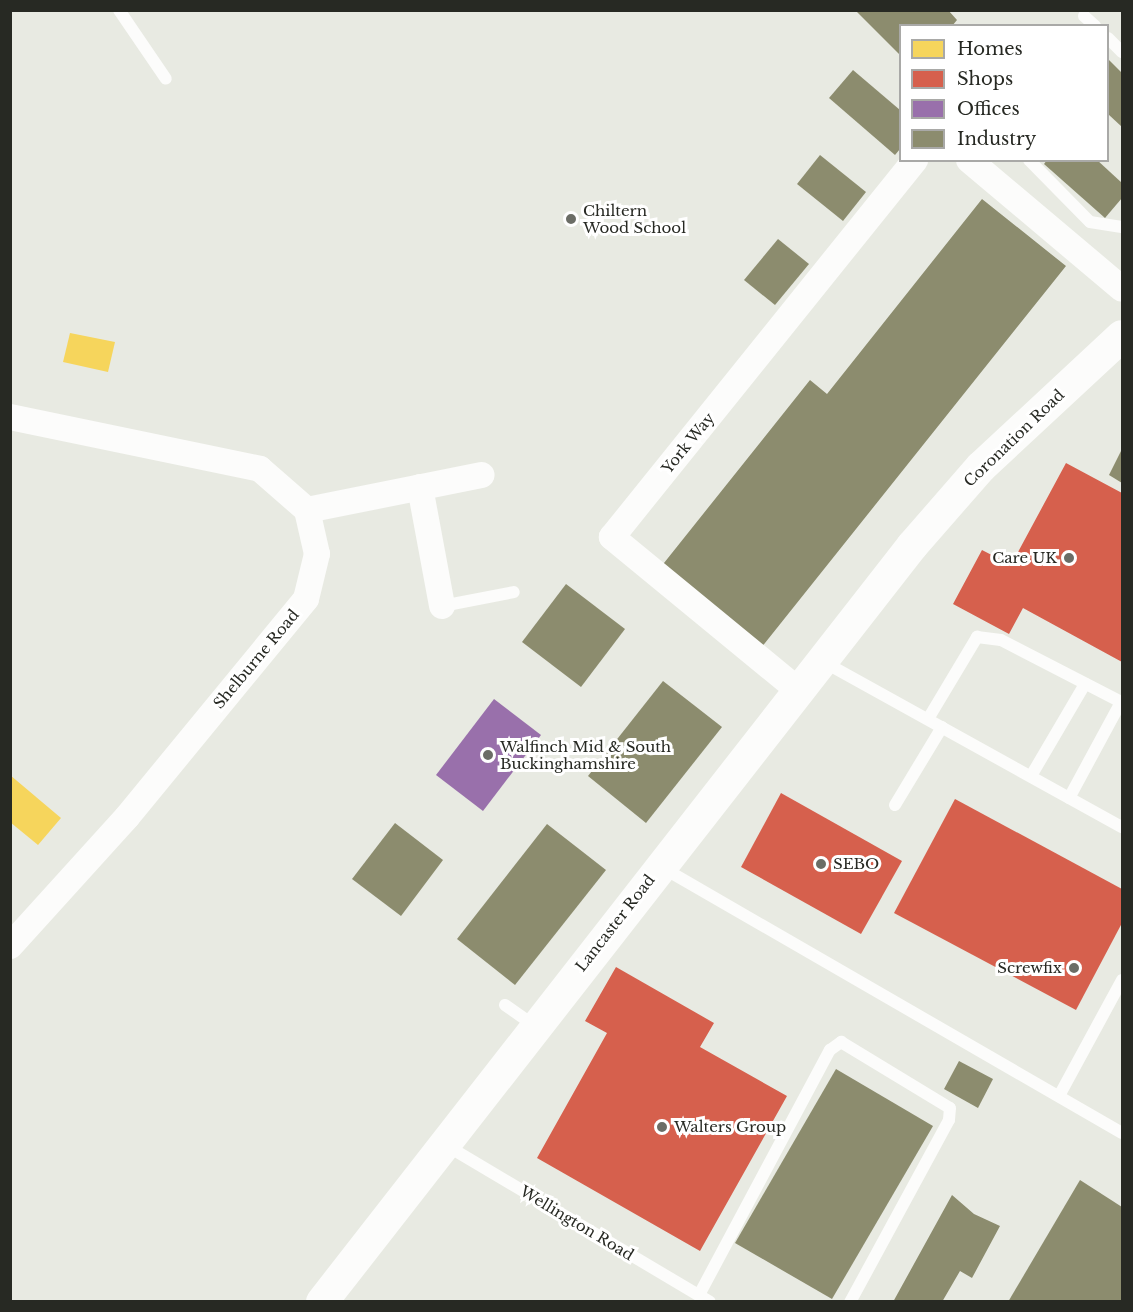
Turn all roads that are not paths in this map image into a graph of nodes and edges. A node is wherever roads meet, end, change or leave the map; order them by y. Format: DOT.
graph roads {
  1 [pos="119,10"];
  2 [pos="1084,16"];
  3 [pos="1093,24"];
  4 [pos="1109,40"];
  5 [pos="1122,52"];
  6 [pos="166,79"];
  7 [pos="913,162"];
  8 [pos="971,162"];
  9 [pos="1031,162"];
  10 [pos="1122,227"];
  11 [pos="1122,289"];
  12 [pos="1118,349"];
  13 [pos="10,417"];
  14 [pos="482,475"];
  15 [pos="420,487"];
  16 [pos="307,510"];
  17 [pos="912,546"];
  18 [pos="513,592"];
  19 [pos="442,606"];
  20 [pos="821,660"];
  21 [pos="1085,684"];
  22 [pos="798,690"];
  23 [pos="928,720"];
  24 [pos="942,727"];
  25 [pos="1031,776"];
  26 [pos="1069,798"];
  27 [pos="895,806"];
  28 [pos="1122,827"];
  29 [pos="659,866"];
  30 [pos="10,946"];
  31 [pos="1122,980"];
  32 [pos="505,1005"];
  33 [pos="535,1026"];
  34 [pos="1059,1096"];
  35 [pos="1122,1133"];
  36 [pos="443,1144"];
  37 [pos="705,1298"];
  38 [pos="322,1302"];
  39 [pos="850,1302"];
  1 -- 6 [label="lane"];
  2 -- 3 [label="lane"];
  4 -- 5 [label="lane"];
  7 -- 22 [label="street, York Way"];
  8 -- 11 [label="street"];
  9 -- 10 [label="lane"];
  12 -- 17 [label="street, Coronation Road"];
  13 -- 16 [label="street"];
  14 -- 15 [label="street"];
  15 -- 16 [label="street"];
  15 -- 19 [label="street"];
  16 -- 30 [label="street, Shelburne Road"];
  17 -- 20 [label="street, Lancaster Road"];
  18 -- 19 [label="lane"];
  20 -- 22 [label="street, Lancaster Road"];
  20 -- 23 [label="lane"];
  21 -- 23 [label="lane"];
  21 -- 25 [label="lane"];
  21 -- 26 [label="lane"];
  22 -- 29 [label="street, Lancaster Road"];
  23 -- 24 [label="lane"];
  24 -- 25 [label="lane"];
  24 -- 27 [label="lane"];
  25 -- 26 [label="lane"];
  26 -- 28 [label="lane"];
  29 -- 33 [label="street, Lancaster Road"];
  29 -- 34 [label="lane"];
  31 -- 34 [label="lane"];
  32 -- 33 [label="lane"];
  33 -- 36 [label="street, Lancaster Road"];
  34 -- 35 [label="lane"];
  36 -- 37 [label="lane, Wellington Road"];
  36 -- 38 [label="street, Lancaster Road"];
  37 -- 39 [label="lane"];
}
